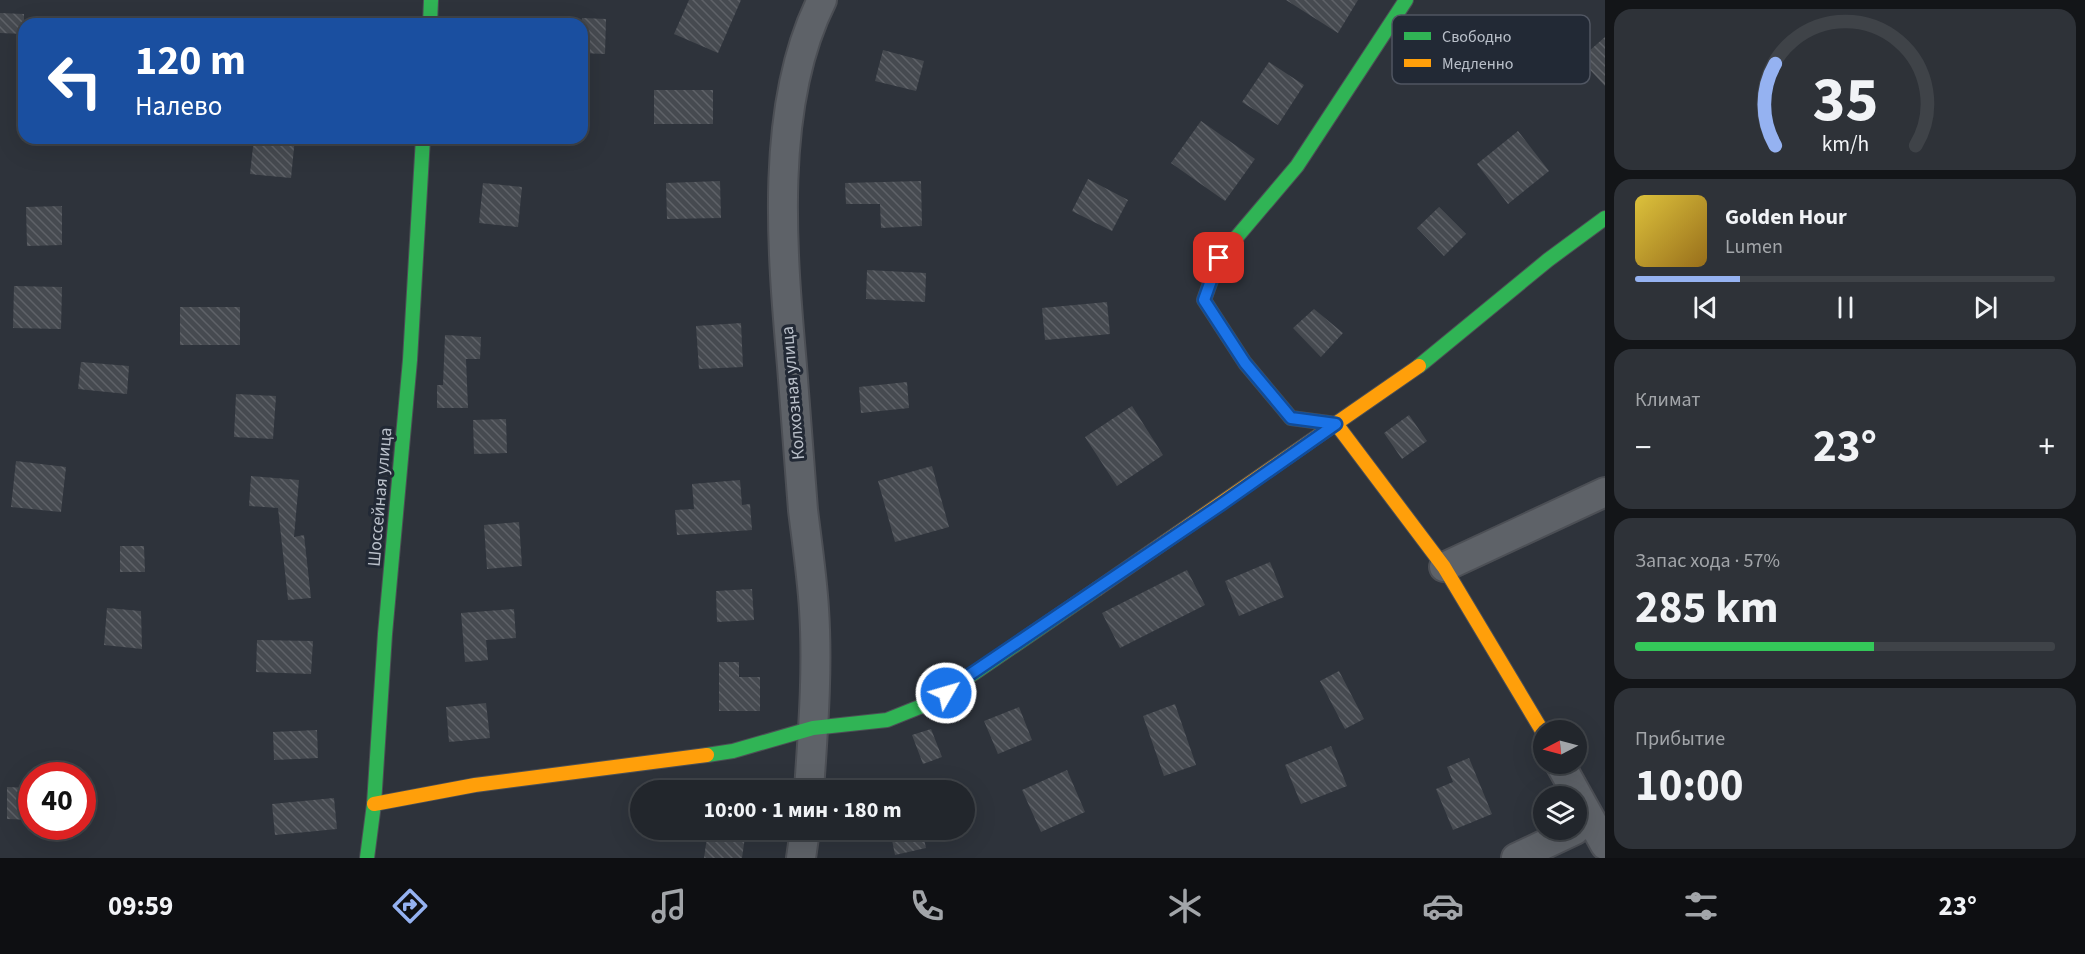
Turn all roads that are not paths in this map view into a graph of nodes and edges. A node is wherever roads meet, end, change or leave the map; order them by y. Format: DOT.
graph roads {
  1 [pos="431,0"];
  2 [pos="822,0"];
  3 [pos="1406,0"];
  4 [pos="1396,15"];
  5 [pos="430,18"];
  6 [pos="1392,21"];
  7 [pos="423,144"];
  8 [pos="1605,218"];
  9 [pos="1336,424"];
  10 [pos="1605,492"];
  11 [pos="1444,567"];
  12 [pos="1536,720"];
  13 [pos="813,728"];
  14 [pos="809,780"];
  15 [pos="374,804"];
  16 [pos="804,840"];
  17 [pos="1563,840"];
  18 [pos="367,858"];
  19 [pos="801,858"];
  20 [pos="1516,858"];
  1 -- 5 [label="street"];
  2 -- 13 [label="street, Колхозная улица"];
  3 -- 4 [label="street"];
  6 -- 9 [label="street"];
  7 -- 15 [label="street, Шоссейная улица"];
  8 -- 9 [label="street"];
  9 -- 11 [label="street"];
  9 -- 13 [label="street"];
  10 -- 11 [label="street"];
  11 -- 12 [label="street"];
  13 -- 14 [label="street, Колхозная улица"];
  13 -- 15 [label="street"];
  15 -- 18 [label="street, Шоссейная улица"];
  16 -- 19 [label="street"];
  17 -- 20 [label="street"];
}
